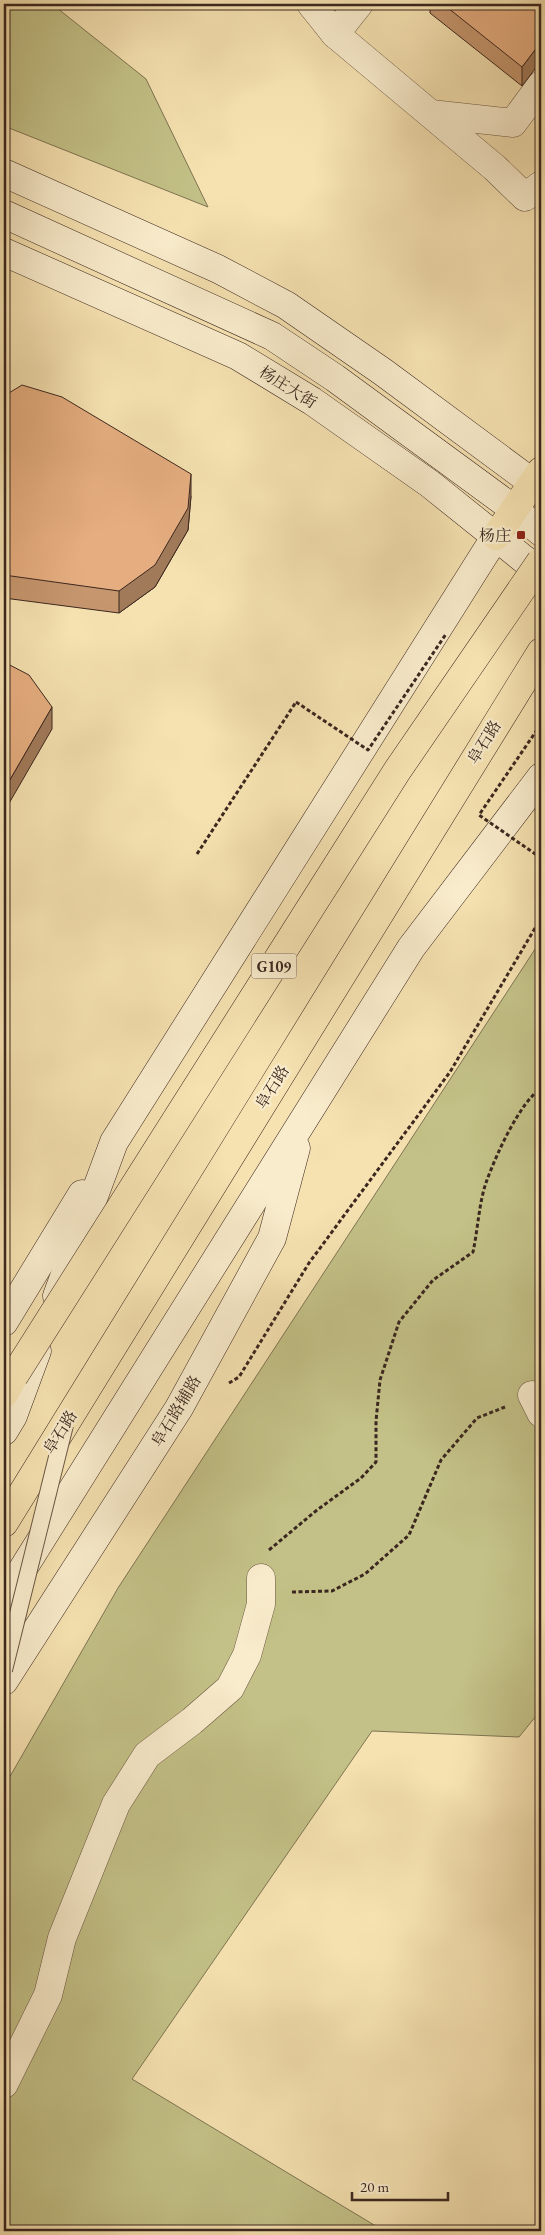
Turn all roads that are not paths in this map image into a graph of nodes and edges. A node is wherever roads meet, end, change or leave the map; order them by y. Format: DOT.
graph roads {
  1 [pos="311,4"];
  2 [pos="359,4"];
  3 [pos="335,34"];
  4 [pos="541,85"];
  5 [pos="431,114"];
  6 [pos="4,173"];
  7 [pos="541,186"];
  8 [pos="4,214"];
  9 [pos="4,252"];
  10 [pos="538,481"];
  11 [pos="515,510"];
  12 [pos="541,532"];
  13 [pos="496,536"];
  14 [pos="541,561"];
  15 [pos="541,573"];
  16 [pos="541,652"];
  17 [pos="541,777"];
  18 [pos="304,1120"];
  19 [pos="114,1142"];
  20 [pos="4,1322"];
  21 [pos="4,1394"];
  22 [pos="64,1425"];
  23 [pos="4,1431"];
  24 [pos="4,1523"];
  25 [pos="262,1578"];
  26 [pos="4,1599"];
  27 [pos="4,1670"];
  28 [pos="4,1681"];
  29 [pos="4,2084"];
  1 -- 3 [label="main road"];
  2 -- 3 [label="main road"];
  3 -- 5 [label="main road"];
  4 -- 5 [label="main road"];
  5 -- 7 [label="main road"];
  6 -- 10 [label="main road"];
  8 -- 11 [label="main road, 杨庄大街"];
  9 -- 13 [label="main road, 杨庄大街"];
  10 -- 11 [label="main road"];
  11 -- 12 [label="main road, 杨庄大街"];
  11 -- 13 [label="main road"];
  13 -- 15 [label="main road, 杨庄大街"];
  13 -- 19 [label="main road"];
  14 -- 21 [label="main road, G109, bridge"];
  16 -- 22 [label="main road, 阜石路"];
  17 -- 18 [label="main road"];
  18 -- 26 [label="main road"];
  18 -- 28 [label="main road, 阜石路辅路"];
  19 -- 20 [label="main road"];
  19 -- 23 [label="main road"];
  22 -- 24 [label="main road, 阜石路"];
  22 -- 27 [label="lane, bridge"];
  25 -- 29 [label="main road"];
}
